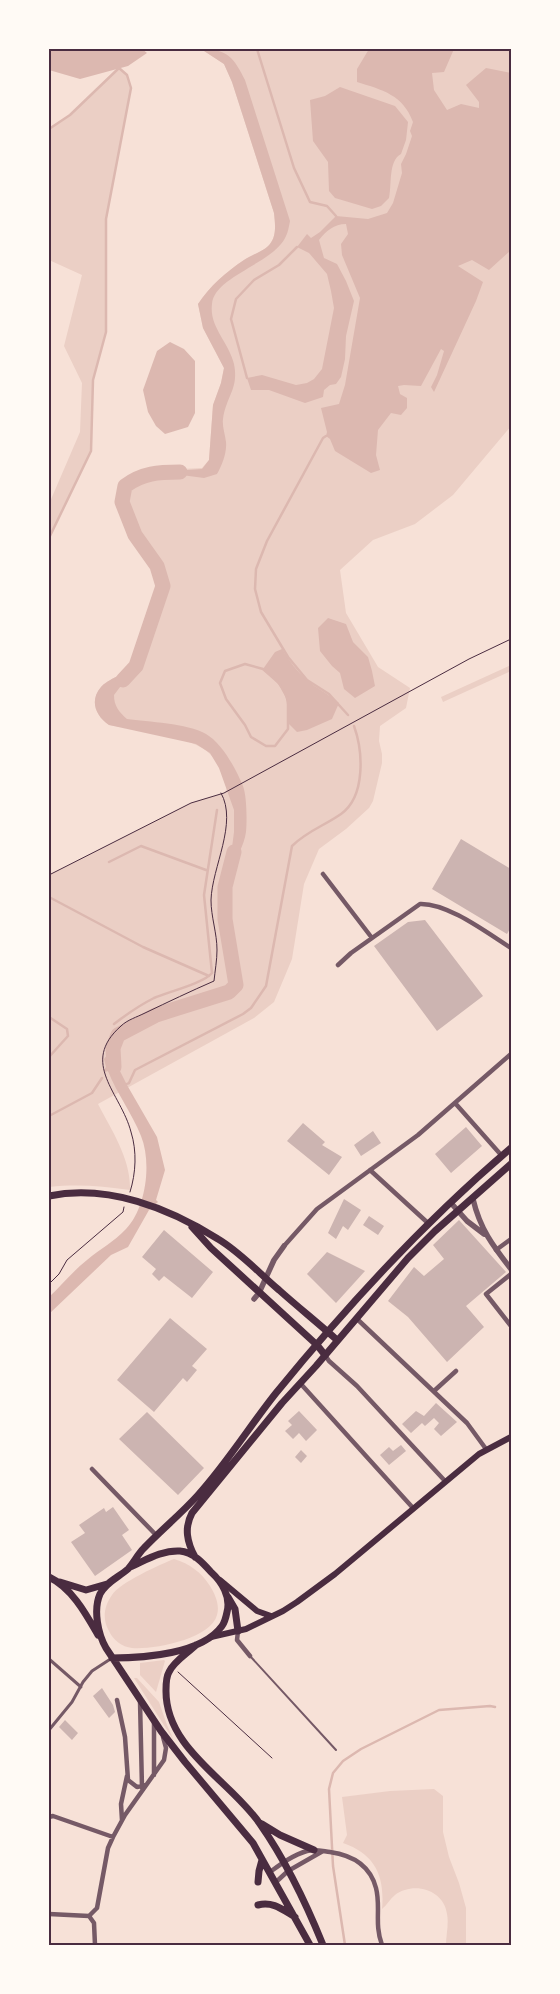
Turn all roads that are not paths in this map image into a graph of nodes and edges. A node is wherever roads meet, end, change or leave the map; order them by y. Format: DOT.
graph roads {
  1 [pos="324,874"];
  2 [pos="372,938"];
  3 [pos="511,948"];
  4 [pos="338,965"];
  5 [pos="511,1054"];
  6 [pos="454,1103"];
  7 [pos="511,1148"];
  8 [pos="502,1156"];
  9 [pos="511,1164"];
  10 [pos="370,1170"];
  11 [pos="49,1196"];
  12 [pos="472,1199"];
  13 [pos="451,1203"];
  14 [pos="458,1210"];
  15 [pos="188,1223"];
  16 [pos="429,1224"];
  17 [pos="485,1235"];
  18 [pos="511,1238"];
  19 [pos="284,1246"];
  20 [pos="496,1250"];
  21 [pos="511,1270"];
  22 [pos="511,1274"];
  23 [pos="267,1279"];
  24 [pos="259,1293"];
  25 [pos="254,1299"];
  26 [pos="356,1318"];
  27 [pos="511,1326"];
  28 [pos="328,1332"];
  29 [pos="337,1340"];
  30 [pos="317,1344"];
  31 [pos="325,1355"];
  32 [pos="456,1371"];
  33 [pos="300,1383"];
  34 [pos="434,1392"];
  35 [pos="511,1437"];
  36 [pos="486,1449"];
  37 [pos="92,1469"];
  38 [pos="445,1481"];
  39 [pos="413,1508"];
  40 [pos="157,1536"];
  41 [pos="195,1557"];
  42 [pos="128,1569"];
  43 [pos="49,1577"];
  44 [pos="217,1577"];
  45 [pos="57,1581"];
  46 [pos="107,1584"];
  47 [pos="227,1595"];
  48 [pos="271,1616"];
  49 [pos="238,1631"];
  50 [pos="211,1637"];
  51 [pos="101,1640"];
  52 [pos="196,1645"];
  53 [pos="250,1656"];
  54 [pos="112,1658"];
  55 [pos="49,1659"];
  56 [pos="81,1688"];
  57 [pos="140,1699"];
  58 [pos="117,1700"];
  59 [pos="154,1720"];
  60 [pos="49,1730"];
  61 [pos="161,1731"];
  62 [pos="336,1750"];
  63 [pos="127,1772"];
  64 [pos="154,1776"];
  65 [pos="145,1785"];
  66 [pos="49,1817"];
  67 [pos="122,1821"];
  68 [pos="260,1823"];
  69 [pos="113,1837"];
  70 [pos="314,1850"];
  71 [pos="324,1851"];
  72 [pos="262,1860"];
  73 [pos="283,1862"];
  74 [pos="288,1871"];
  75 [pos="270,1872"];
  76 [pos="258,1882"];
  77 [pos="276,1882"];
  78 [pos="258,1905"];
  79 [pos="49,1914"];
  80 [pos="89,1916"];
  81 [pos="295,1918"];
  82 [pos="95,1945"];
  83 [pos="310,1945"];
  84 [pos="323,1945"];
  85 [pos="382,1945"];
  1 -- 2 [label="street"];
  2 -- 3 [label="street"];
  2 -- 4 [label="street"];
  5 -- 6 [label="street"];
  6 -- 8 [label="street"];
  6 -- 10 [label="street"];
  7 -- 8 [label="main road"];
  8 -- 13 [label="main road"];
  9 -- 12 [label="main road"];
  10 -- 16 [label="street"];
  10 -- 19 [label="street"];
  11 -- 15 [label="main road"];
  12 -- 14 [label="main road"];
  12 -- 17 [label="street"];
  13 -- 14 [label="street"];
  13 -- 16 [label="main road"];
  14 -- 17 [label="street"];
  14 -- 26 [label="main road"];
  15 -- 23 [label="main road"];
  15 -- 24 [label="main road"];
  16 -- 28 [label="main road"];
  17 -- 20 [label="street"];
  18 -- 20 [label="street"];
  19 -- 23 [label="street"];
  20 -- 21 [label="street"];
  22 -- 27 [label="street"];
  23 -- 24 [label="street"];
  23 -- 28 [label="main road"];
  24 -- 25 [label="street"];
  24 -- 30 [label="main road"];
  26 -- 29 [label="main road"];
  26 -- 34 [label="street"];
  28 -- 29 [label="main road"];
  28 -- 30 [label="main road"];
  29 -- 31 [label="main road"];
  30 -- 31 [label="main road"];
  30 -- 40 [label="main road"];
  31 -- 33 [label="main road"];
  31 -- 38 [label="street"];
  32 -- 34 [label="street"];
  33 -- 39 [label="street"];
  33 -- 41 [label="main road"];
  34 -- 36 [label="street"];
  35 -- 36 [label="main road"];
  36 -- 38 [label="main road"];
  37 -- 40 [label="street"];
  38 -- 39 [label="main road"];
  39 -- 48 [label="main road"];
  40 -- 42 [label="main road"];
  41 -- 42 [label="main road"];
  41 -- 44 [label="main road"];
  42 -- 46 [label="main road"];
  43 -- 45 [label="main road"];
  44 -- 47 [label="main road"];
  44 -- 48 [label="main road"];
  45 -- 46 [label="main road"];
  45 -- 51 [label="main road"];
  46 -- 51 [label="main road"];
  47 -- 49 [label="main road"];
  47 -- 50 [label="main road"];
  48 -- 49 [label="main road"];
  49 -- 50 [label="main road"];
  49 -- 53 [label="street"];
  50 -- 52 [label="main road"];
  51 -- 54 [label="main road"];
  52 -- 54 [label="main road"];
  52 -- 68 [label="main road"];
  53 -- 62 [label="lane"];
  54 -- 56 [label="street"];
  54 -- 57 [label="main road"];
  55 -- 56 [label="street"];
  56 -- 60 [label="street"];
  57 -- 59 [label="main road"];
  57 -- 65 [label="street"];
  58 -- 63 [label="street"];
  59 -- 61 [label="main road"];
  59 -- 64 [label="street"];
  61 -- 64 [label="street"];
  61 -- 72 [label="main road"];
  63 -- 65 [label="street"];
  63 -- 67 [label="street"];
  64 -- 65 [label="street"];
  65 -- 67 [label="street"];
  66 -- 69 [label="street"];
  67 -- 69 [label="street"];
  68 -- 70 [label="main road"];
  68 -- 73 [label="main road"];
  69 -- 80 [label="street"];
  70 -- 71 [label="street"];
  70 -- 73 [label="street"];
  71 -- 74 [label="street"];
  71 -- 85 [label="street"];
  72 -- 75 [label="main road"];
  72 -- 76 [label="main road"];
  73 -- 74 [label="main road"];
  73 -- 75 [label="street"];
  74 -- 77 [label="street"];
  74 -- 84 [label="main road"];
  75 -- 77 [label="main road"];
  77 -- 81 [label="main road"];
  78 -- 81 [label="main road"];
  79 -- 80 [label="street"];
  80 -- 82 [label="street"];
  81 -- 83 [label="main road"];
}
